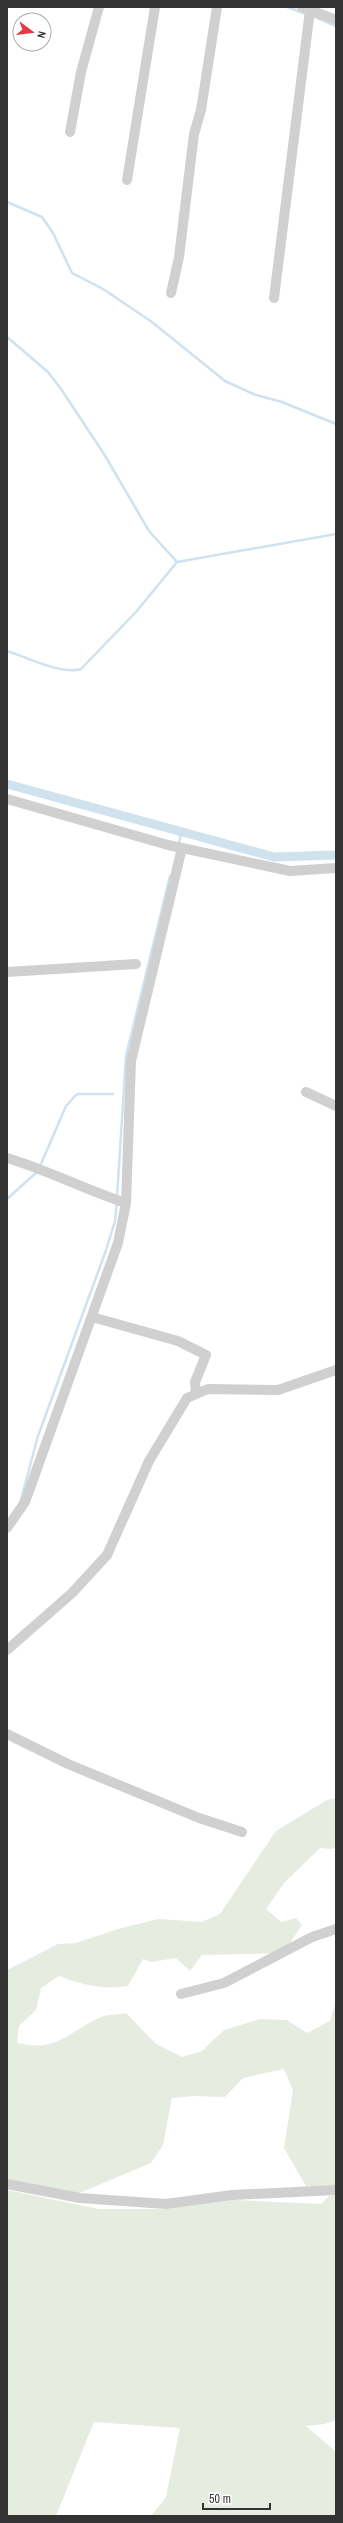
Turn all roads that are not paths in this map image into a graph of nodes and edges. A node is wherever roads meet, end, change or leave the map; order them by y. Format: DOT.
graph roads {
  1 [pos="99,7"];
  2 [pos="155,7"];
  3 [pos="217,7"];
  4 [pos="306,8"];
  5 [pos="336,20"];
  6 [pos="70,132"];
  7 [pos="127,180"];
  8 [pos="171,293"];
  9 [pos="274,298"];
  10 [pos="7,799"];
  11 [pos="181,848"];
  12 [pos="336,868"];
  13 [pos="136,964"];
  14 [pos="7,972"];
  15 [pos="306,1092"];
  16 [pos="336,1106"];
  17 [pos="7,1158"];
  18 [pos="126,1203"];
  19 [pos="92,1317"];
  20 [pos="336,1370"];
  21 [pos="196,1394"];
  22 [pos="7,1528"];
  23 [pos="7,1650"];
  24 [pos="7,1734"];
  25 [pos="242,1832"];
  26 [pos="336,1929"];
  27 [pos="181,1994"];
  28 [pos="7,2184"];
  29 [pos="336,2190"];
  1 -- 6 [label="street"];
  2 -- 7 [label="street"];
  3 -- 8 [label="street"];
  4 -- 5 [label="street"];
  4 -- 9 [label="street"];
  10 -- 11 [label="street"];
  11 -- 12 [label="street"];
  11 -- 18 [label="street"];
  13 -- 14 [label="street"];
  15 -- 16 [label="street"];
  17 -- 18 [label="street"];
  18 -- 19 [label="street"];
  19 -- 21 [label="street"];
  19 -- 22 [label="street"];
  20 -- 21 [label="street"];
  21 -- 23 [label="street"];
  24 -- 25 [label="street"];
  26 -- 27 [label="street"];
  28 -- 29 [label="street"];
}
